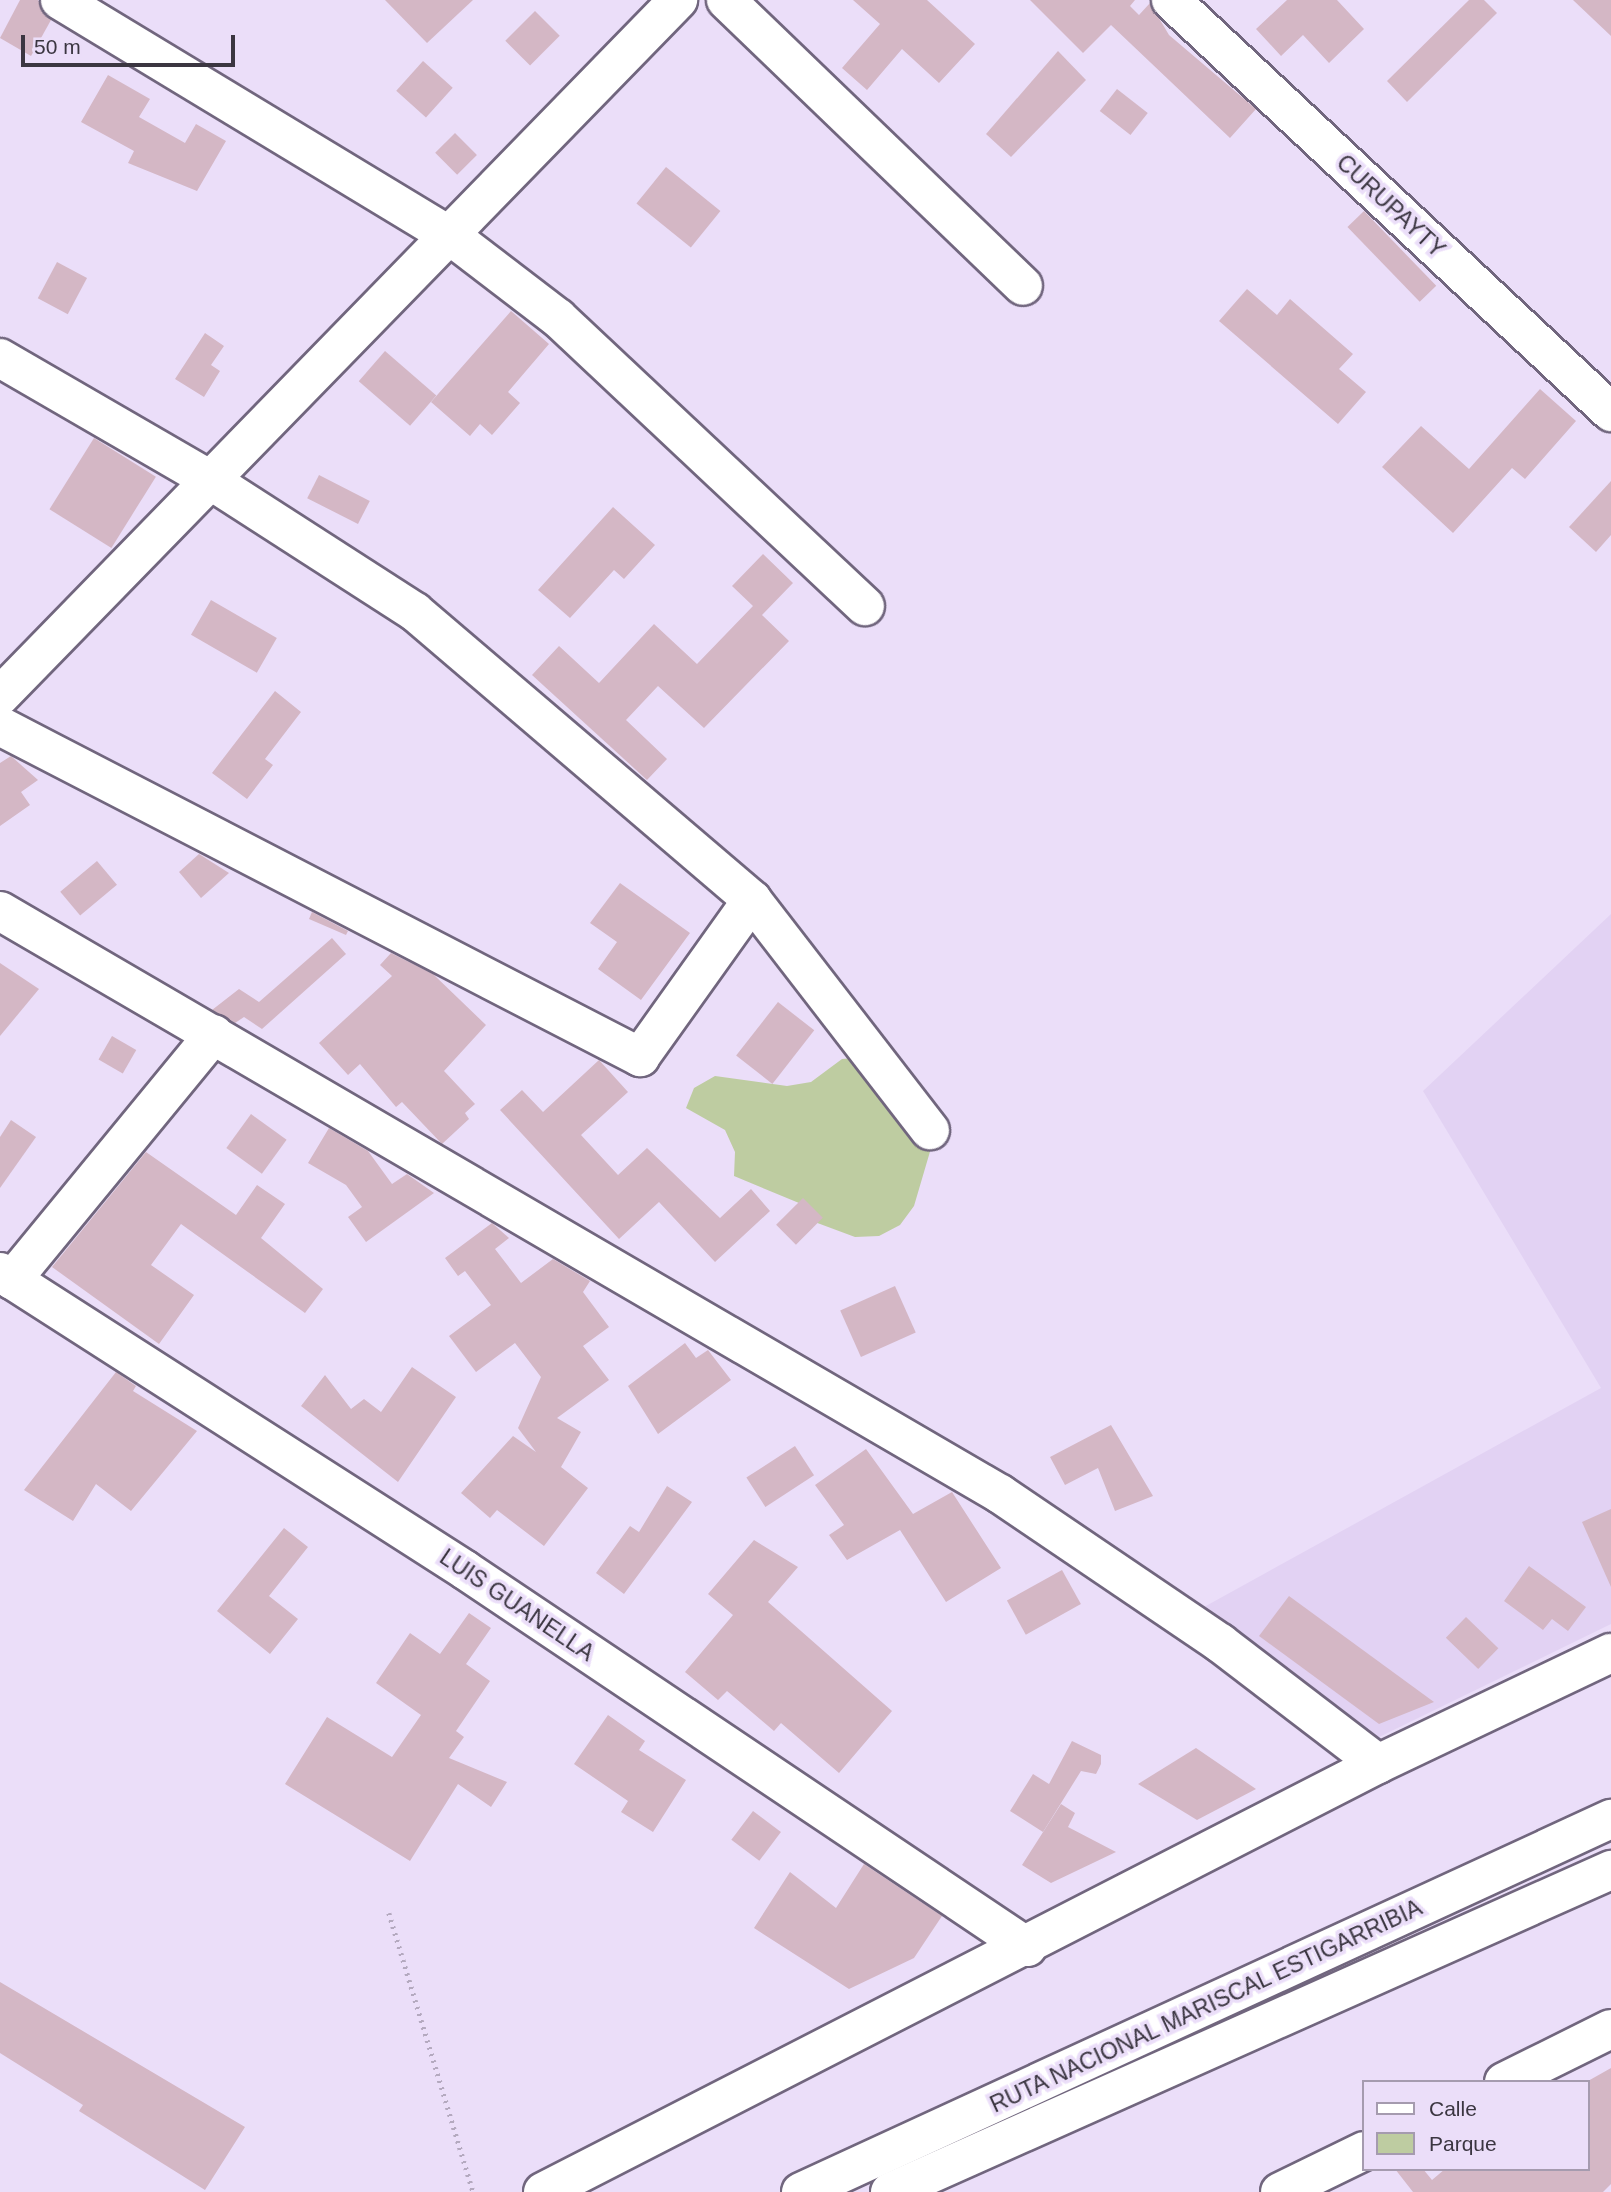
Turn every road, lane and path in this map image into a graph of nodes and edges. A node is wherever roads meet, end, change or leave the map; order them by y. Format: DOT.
graph roads {
  1 [pos="60,0"];
  2 [pos="678,0"];
  3 [pos="726,0"];
  4 [pos="1171,0"];
  5 [pos="452,237"];
  6 [pos="1023,286"];
  7 [pos="0,358"];
  8 [pos="1611,412"];
  9 [pos="207,478"];
  10 [pos="865,606"];
  11 [pos="0,696"];
  12 [pos="0,726"];
  13 [pos="752,900"];
  14 [pos="0,911"];
  15 [pos="214,1034"];
  16 [pos="930,1130"];
  17 [pos="6,1276"];
  18 [pos="1611,1653"];
  19 [pos="1378,1764"];
  20 [pos="1611,1819"];
  21 [pos="1611,1870"];
  22 [pos="389,1913"];
  23 [pos="1027,1947"];
  24 [pos="1611,2029"];
  25 [pos="1508,2080"];
  26 [pos="1362,2152"];
  27 [pos="473,2192"];
  28 [pos="542,2192"];
  29 [pos="801,2192"];
  30 [pos="890,2192"];
  31 [pos="1280,2192"];
  1 -- 5 [label="main road"];
  2 -- 5 [label="main road"];
  3 -- 6 [label="main road"];
  4 -- 8 [label="main road, CURUPAYTY"];
  5 -- 9 [label="main road"];
  5 -- 10 [label="main road"];
  7 -- 9 [label="main road"];
  9 -- 11 [label="main road"];
  9 -- 13 [label="main road"];
  12 -- 13 [label="main road"];
  13 -- 16 [label="main road"];
  14 -- 15 [label="main road"];
  15 -- 17 [label="main road"];
  15 -- 19 [label="main road"];
  17 -- 23 [label="main road, LUIS GUANELLA"];
  18 -- 19 [label="main road"];
  19 -- 23 [label="main road"];
  20 -- 29 [label="main road, RUTA NACIONAL MARISCAL ESTIGARRIBIA"];
  21 -- 30 [label="main road, RUTA NACIONAL MARISCAL ESTIGARRIBIA"];
  22 -- 27 [label="path"];
  23 -- 28 [label="main road"];
  24 -- 25 [label="main road"];
  26 -- 31 [label="main road"];
}
